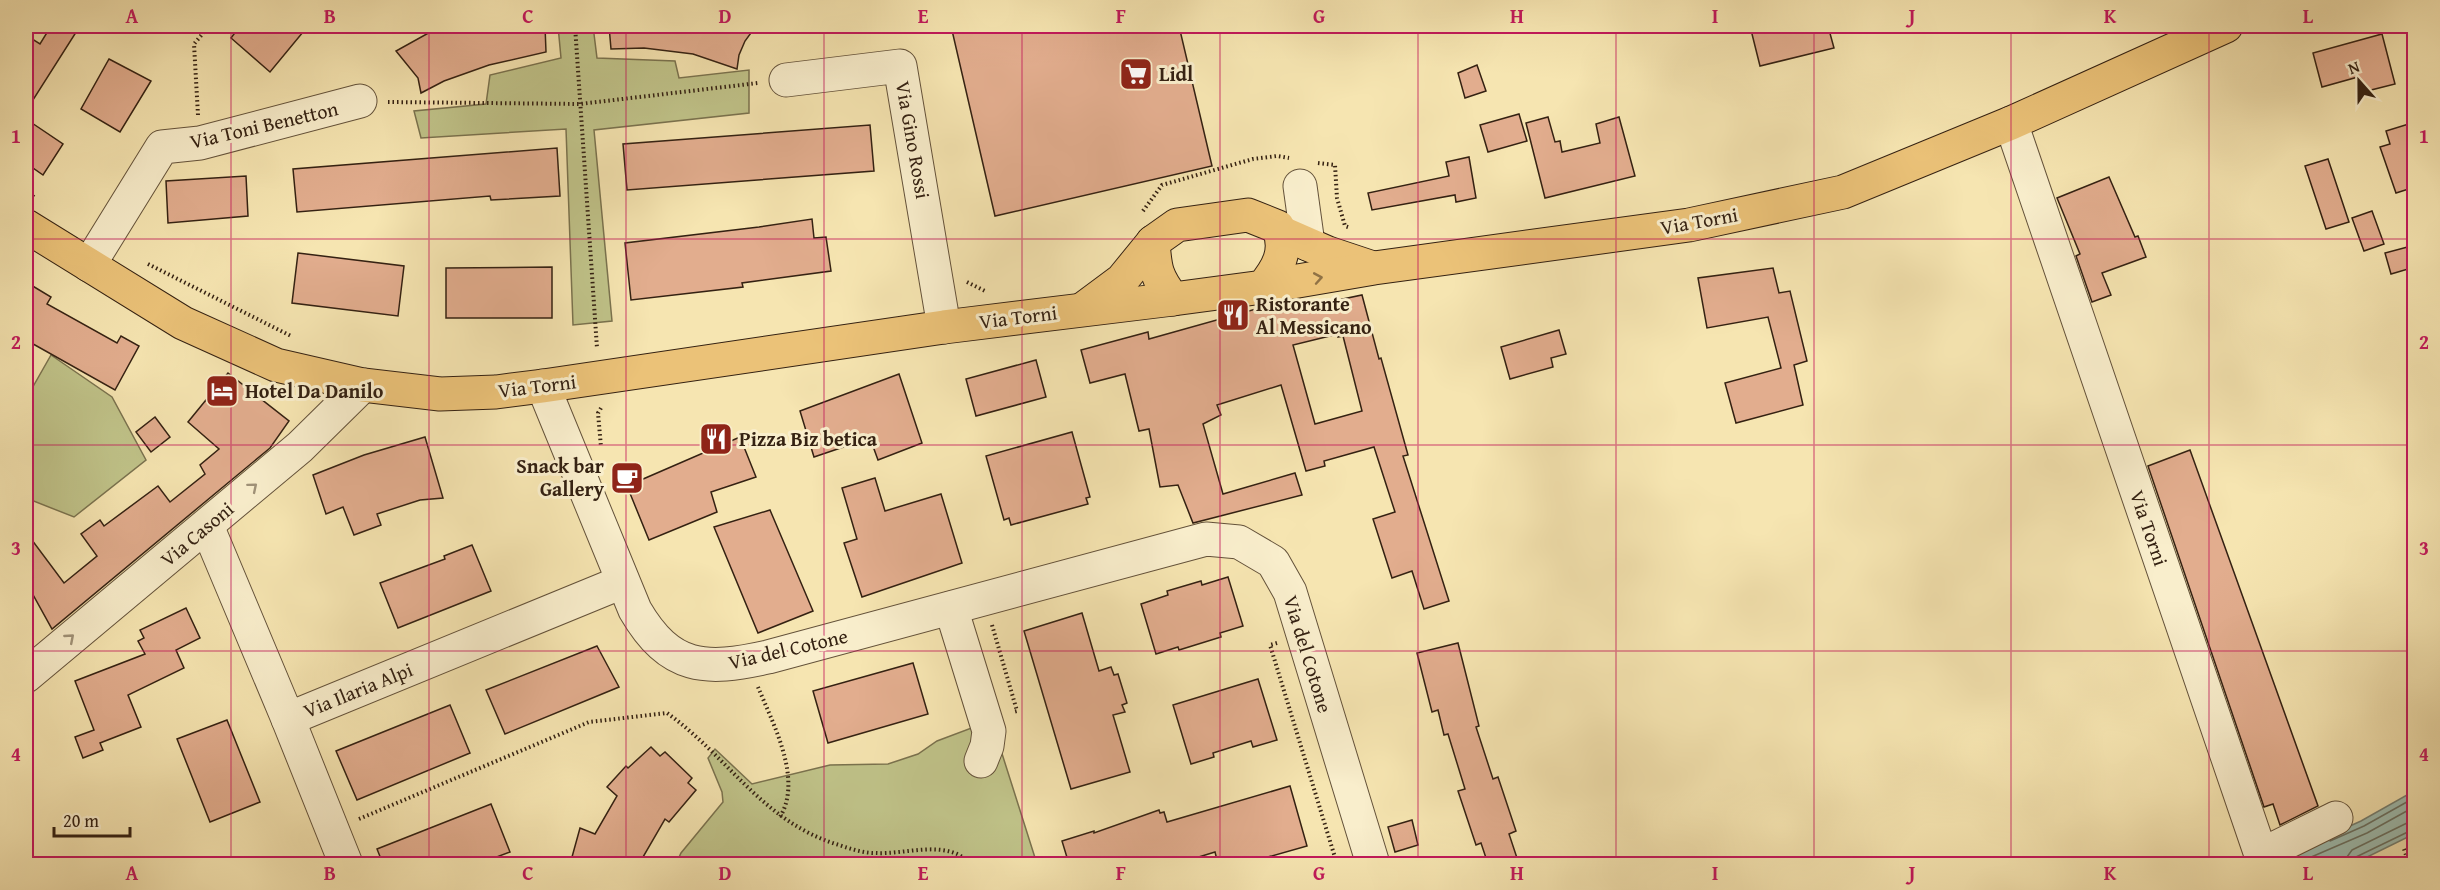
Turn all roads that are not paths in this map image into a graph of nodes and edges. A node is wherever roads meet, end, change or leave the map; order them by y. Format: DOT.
graph roads {
  1 [pos="2226,26"];
  2 [pos="786,80"];
  3 [pos="360,102"];
  4 [pos="2011,123"];
  5 [pos="1300,186"];
  6 [pos="34,214"];
  7 [pos="1294,238"];
  8 [pos="1153,242"];
  9 [pos="89,265"];
  10 [pos="1374,268"];
  11 [pos="1263,287"];
  12 [pos="1173,299"];
  13 [pos="1083,309"];
  14 [pos="944,327"];
  15 [pos="363,385"];
  16 [pos="543,386"];
  17 [pos="207,526"];
  18 [pos="622,582"];
  19 [pos="951,608"];
  20 [pos="26,676"];
  21 [pos="288,719"];
  22 [pos="981,760"];
  23 [pos="2336,818"];
  24 [pos="346,864"];
  25 [pos="1373,864"];
  1 -- 4 [label="main road, Via Torni"];
  2 -- 14 [label="street, Via Gino Rossi"];
  3 -- 9 [label="street, Via Toni Benetton"];
  4 -- 10 [label="main road, Via Torni"];
  4 -- 23 [label="street, Via Torni"];
  5 -- 7 [label="street"];
  6 -- 9 [label="main road, Via Torni"];
  7 -- 8 [label="main road, Via Torni"];
  7 -- 10 [label="main road, Via Torni"];
  7 -- 11 [label="main road"];
  8 -- 12 [label="main road"];
  8 -- 13 [label="main road, Via Torni"];
  9 -- 15 [label="main road, Via Torni"];
  11 -- 10 [label="main road, Via Torni, one-way"];
  11 -- 12 [label="main road, Via Torni"];
  12 -- 13 [label="main road, Via Torni"];
  13 -- 14 [label="main road, Via Torni"];
  14 -- 16 [label="main road, Via Torni"];
  15 -- 16 [label="main road, Via Torni"];
  17 -- 15 [label="street, Via Casoni, one-way"];
  16 -- 18 [label="street, Via del Cotone"];
  20 -- 17 [label="street, Via Casoni, one-way"];
  17 -- 21 [label="street, Via Ilaria Alpi"];
  18 -- 19 [label="street, Via del Cotone"];
  18 -- 21 [label="street, Via Ilaria Alpi"];
  19 -- 22 [label="street"];
  19 -- 25 [label="street, Via del Cotone"];
  21 -- 24 [label="street"];
}
